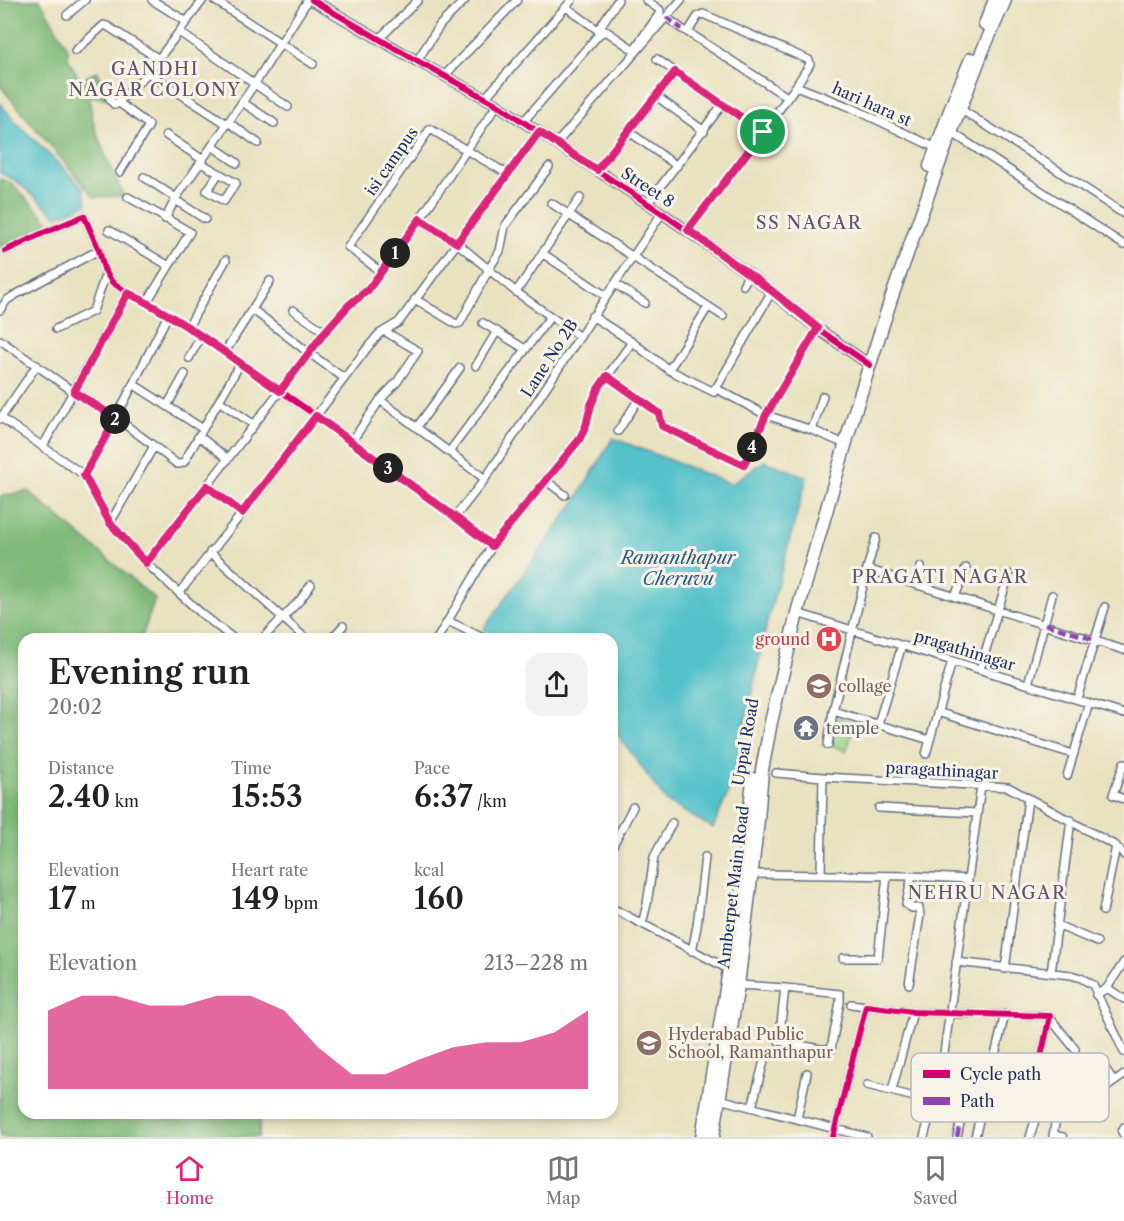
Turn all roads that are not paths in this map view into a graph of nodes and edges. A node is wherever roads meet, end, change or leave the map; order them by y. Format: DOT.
graph roads {
  1 [pos="85,0"];
  2 [pos="152,0"];
  3 [pos="203,0"];
  4 [pos="214,0"];
  5 [pos="310,0"];
  6 [pos="418,0"];
  7 [pos="465,0"];
  8 [pos="517,0"];
  9 [pos="572,0"];
  10 [pos="618,0"];
  11 [pos="646,0"];
  12 [pos="653,0"];
  13 [pos="681,0"];
  14 [pos="995,0"];
  15 [pos="1005,0"];
  16 [pos="566,7"];
  17 [pos="67,15"];
  18 [pos="667,15"];
  19 [pos="187,22"];
  20 [pos="599,29"];
  21 [pos="684,31"];
  22 [pos="179,32"];
  23 [pos="380,38"];
  24 [pos="281,43"];
  25 [pos="981,44"];
  26 [pos="75,51"];
  27 [pos="633,55"];
  28 [pos="159,59"];
  29 [pos="657,59"];
  30 [pos="417,61"];
  31 [pos="313,64"];
  32 [pos="675,72"];
  33 [pos="148,73"];
  34 [pos="445,75"];
  35 [pos="254,85"];
  36 [pos="796,86"];
  37 [pos="105,88"];
  38 [pos="656,96"];
  39 [pos="787,97"];
  40 [pos="485,98"];
  41 [pos="118,102"];
  42 [pos="242,102"];
  43 [pos="497,105"];
  44 [pos="722,105"];
  45 [pos="288,107"];
  46 [pos="960,109"];
  47 [pos="523,122"];
  48 [pos="228,123"];
  49 [pos="274,123"];
  50 [pos="628,131"];
  51 [pos="704,131"];
  52 [pos="539,132"];
  53 [pos="763,132"];
  54 [pos="951,132"];
  55 [pos="166,135"];
  56 [pos="258,143"];
  57 [pos="556,144"];
  58 [pos="212,146"];
  59 [pos="936,148"];
  60 [pos="466,150"];
  61 [pos="202,161"];
  62 [pos="237,164"];
  63 [pos="677,166"];
  64 [pos="549,167"];
  65 [pos="597,170"];
  66 [pos="120,172"];
  67 [pos="219,173"];
  68 [pos="508,174"];
  69 [pos="144,177"];
  70 [pos="128,196"];
  71 [pos="580,198"];
  72 [pos="176,199"];
  73 [pos="550,203"];
  74 [pos="648,203"];
  75 [pos="662,213"];
  76 [pos="1124,214"];
  77 [pos="568,215"];
  78 [pos="165,219"];
  79 [pos="205,219"];
  80 [pos="420,219"];
  81 [pos="109,230"];
  82 [pos="688,230"];
  83 [pos="457,243"];
  84 [pos="1124,245"];
  85 [pos="99,250"];
  86 [pos="5,251"];
  87 [pos="542,253"];
  88 [pos="633,257"];
  89 [pos="226,260"];
  90 [pos="169,266"];
  91 [pos="489,269"];
  92 [pos="381,272"];
  93 [pos="106,273"];
  94 [pos="749,274"];
  95 [pos="270,281"];
  96 [pos="615,284"];
  97 [pos="743,285"];
  98 [pos="772,291"];
  99 [pos="516,292"];
  100 [pos="128,293"];
  101 [pos="606,296"];
  102 [pos="415,298"];
  103 [pos="147,302"];
  104 [pos="645,303"];
  105 [pos="708,307"];
  106 [pos="252,309"];
  107 [pos="0,310"];
  108 [pos="293,310"];
  109 [pos="168,315"];
  110 [pos="550,316"];
  111 [pos="592,316"];
  112 [pos="723,316"];
  113 [pos="483,323"];
  114 [pos="188,327"];
  115 [pos="818,328"];
  116 [pos="56,329"];
  117 [pos="384,331"];
  118 [pos="497,331"];
  119 [pos="325,332"];
  120 [pos="201,336"];
  121 [pos="580,337"];
  122 [pos="0,340"];
  123 [pos="632,342"];
  124 [pos="525,349"];
  125 [pos="225,352"];
  126 [pos="309,353"];
  127 [pos="189,358"];
  128 [pos="866,363"];
  129 [pos="240,364"];
  130 [pos="37,365"];
  131 [pos="476,366"];
  132 [pos="460,368"];
  133 [pos="669,370"];
  134 [pos="185,374"];
  135 [pos="607,376"];
  136 [pos="344,378"];
  137 [pos="133,384"];
  138 [pos="715,388"];
  139 [pos="280,391"];
  140 [pos="74,392"];
  141 [pos="823,396"];
  142 [pos="639,399"];
  143 [pos="380,400"];
  144 [pos="219,402"];
  145 [pos="167,406"];
  146 [pos="766,415"];
  147 [pos="316,416"];
  148 [pos="0,418"];
  149 [pos="116,418"];
  150 [pos="253,424"];
  151 [pos="417,427"];
  152 [pos="203,429"];
  153 [pos="812,430"];
  154 [pos="618,431"];
  155 [pos="199,436"];
  156 [pos="352,441"];
  157 [pos="838,441"];
  158 [pos="43,446"];
  159 [pos="154,446"];
  160 [pos="449,452"];
  161 [pos="228,459"];
  162 [pos="84,475"];
  163 [pos="484,479"];
  164 [pos="545,480"];
  165 [pos="207,486"];
  166 [pos="565,495"];
  167 [pos="242,513"];
  168 [pos="455,517"];
  169 [pos="110,523"];
  170 [pos="876,538"];
  171 [pos="492,546"];
  172 [pos="210,552"];
  173 [pos="146,563"];
  174 [pos="921,567"];
  175 [pos="966,568"];
  176 [pos="867,569"];
  177 [pos="1009,574"];
  178 [pos="915,584"];
  179 [pos="310,585"];
  180 [pos="179,593"];
  181 [pos="1052,595"];
  182 [pos="955,597"];
  183 [pos="1104,607"];
  184 [pos="997,611"];
  185 [pos="797,613"];
  186 [pos="283,617"];
  187 [pos="448,621"];
  188 [pos="1045,624"];
  189 [pos="343,626"];
  190 [pos="853,630"];
  191 [pos="226,633"];
  192 [pos="268,633"];
  193 [pos="300,633"];
  194 [pos="337,633"];
  195 [pos="441,633"];
  196 [pos="472,633"];
  197 [pos="1095,640"];
  198 [pos="902,645"];
  199 [pos="1124,650"];
  200 [pos="952,661"];
  201 [pos="980,669"];
  202 [pos="1028,684"];
  203 [pos="1077,699"];
  204 [pos="1089,703"];
  205 [pos="833,711"];
  206 [pos="937,712"];
  207 [pos="1124,714"];
  208 [pos="878,724"];
  209 [pos="930,740"];
  210 [pos="828,745"];
  211 [pos="761,753"];
  212 [pos="926,754"];
  213 [pos="1073,754"];
  214 [pos="1124,763"];
  215 [pos="776,773"];
  216 [pos="1067,776"];
  217 [pos="823,777"];
  218 [pos="981,786"];
  219 [pos="1028,799"];
  220 [pos="1124,799"];
  221 [pos="633,807"];
  222 [pos="879,808"];
  223 [pos="977,813"];
  224 [pos="1071,820"];
  225 [pos="672,823"];
  226 [pos="618,836"];
  227 [pos="1116,846"];
  228 [pos="1124,855"];
  229 [pos="705,857"];
  230 [pos="752,874"];
  231 [pos="821,874"];
  232 [pos="887,876"];
  233 [pos="912,876"];
  234 [pos="969,879"];
  235 [pos="618,911"];
  236 [pos="1103,911"];
  237 [pos="642,924"];
  238 [pos="1057,925"];
  239 [pos="1097,942"];
  240 [pos="692,951"];
  241 [pos="843,957"];
  242 [pos="956,962"];
  243 [pos="1124,962"];
  244 [pos="1005,969"];
  245 [pos="1051,973"];
  246 [pos="735,976"];
  247 [pos="909,984"];
  248 [pos="785,988"];
  249 [pos="1102,992"];
  250 [pos="1124,999"];
  251 [pos="851,1004"];
  252 [pos="866,1006"];
  253 [pos="913,1012"];
  254 [pos="950,1013"];
  255 [pos="1005,1014"];
  256 [pos="1050,1018"];
  257 [pos="1075,1049"];
  258 [pos="1124,1052"];
  259 [pos="944,1053"];
  260 [pos="995,1053"];
  261 [pos="1042,1053"];
  262 [pos="764,1061"];
  263 [pos="807,1072"];
  264 [pos="1109,1074"];
  265 [pos="1124,1075"];
  266 [pos="1114,1082"];
  267 [pos="867,1085"];
  268 [pos="1109,1086"];
  269 [pos="892,1090"];
  270 [pos="911,1095"];
  271 [pos="719,1099"];
  272 [pos="752,1107"];
  273 [pos="797,1119"];
  274 [pos="928,1122"];
  275 [pos="960,1122"];
  276 [pos="979,1122"];
  277 [pos="1035,1122"];
  278 [pos="1124,1127"];
  279 [pos="834,1129"];
  280 [pos="1124,1135"];
  281 [pos="1053,1136"];
  282 [pos="702,1137"];
  283 [pos="713,1137"];
  284 [pos="833,1137"];
  285 [pos="867,1137"];
  286 [pos="924,1137"];
  287 [pos="957,1137"];
  288 [pos="975,1137"];
  289 [pos="1030,1137"];
  290 [pos="1063,1137"];
  1 -- 17 [label="street"];
  2 -- 19 [label="street"];
  3 -- 19 [label="street"];
  4 -- 24 [label="street"];
  5 -- 23 [label="street, Street 8"];
  5 -- 24 [label="street"];
  6 -- 23 [label="street"];
  7 -- 30 [label="street"];
  8 -- 34 [label="street"];
  9 -- 16 [label="street"];
  10 -- 20 [label="street"];
  11 -- 20 [label="street"];
  12 -- 18 [label="street"];
  13 -- 18 [label="street"];
  14 -- 25 [label="highway"];
  15 -- 25 [label="highway"];
  16 -- 20 [label="street"];
  16 -- 40 [label="street"];
  18 -- 21 [label="street"];
  18 -- 27 [label="street"];
  19 -- 22 [label="street"];
  20 -- 27 [label="street"];
  20 -- 47 [label="street"];
  21 -- 36 [label="street"];
  21 -- 39 [label="street"];
  22 -- 28 [label="street"];
  22 -- 35 [label="street"];
  23 -- 30 [label="street, Street 8"];
  24 -- 31 [label="street"];
  24 -- 35 [label="street"];
  25 -- 46 [label="highway"];
  25 -- 59 [label="highway"];
  26 -- 28 [label="street"];
  27 -- 57 [label="street"];
  28 -- 33 [label="street"];
  29 -- 32 [label="street"];
  30 -- 34 [label="street, Street 8"];
  32 -- 38 [label="street"];
  32 -- 44 [label="street"];
  33 -- 41 [label="street"];
  33 -- 48 [label="street"];
  34 -- 40 [label="street, Street 8"];
  35 -- 42 [label="street"];
  35 -- 45 [label="street"];
  36 -- 39 [label="street"];
  36 -- 59 [label="street, hari hara st"];
  37 -- 41 [label="street"];
  38 -- 50 [label="street"];
  38 -- 51 [label="street"];
  39 -- 53 [label="street"];
  40 -- 43 [label="street, Street 8"];
  41 -- 66 [label="street"];
  42 -- 48 [label="street"];
  42 -- 49 [label="street"];
  43 -- 47 [label="street, Street 8"];
  43 -- 60 [label="street"];
  44 -- 51 [label="street"];
  44 -- 53 [label="street"];
  46 -- 54 [label="highway"];
  46 -- 76 [label="street"];
  47 -- 52 [label="street, Street 8"];
  48 -- 56 [label="street"];
  48 -- 58 [label="street"];
  50 -- 63 [label="street"];
  50 -- 65 [label="street"];
  51 -- 63 [label="street"];
  52 -- 57 [label="street, Street 8"];
  52 -- 68 [label="street"];
  53 -- 82 [label="street"];
  54 -- 84 [label="street"];
  54 -- 128 [label="highway"];
  55 -- 61 [label="street"];
  57 -- 65 [label="street, Street 8"];
  58 -- 61 [label="street"];
  58 -- 62 [label="street"];
  59 -- 128 [label="highway"];
  60 -- 68 [label="street, isi campus"];
  60 -- 80 [label="street"];
  60 -- 92 [label="street, isi campus"];
  61 -- 67 [label="street"];
  61 -- 72 [label="street"];
  63 -- 74 [label="street"];
  64 -- 91 [label="street"];
  65 -- 74 [label="street, Street 8"];
  68 -- 83 [label="street"];
  69 -- 72 [label="street"];
  70 -- 78 [label="street"];
  71 -- 77 [label="street"];
  72 -- 78 [label="street"];
  72 -- 79 [label="street"];
  73 -- 77 [label="street"];
  74 -- 75 [label="street, Street 8"];
  75 -- 82 [label="street, Street 8"];
  75 -- 88 [label="street, Lane No 2B"];
  77 -- 87 [label="street"];
  77 -- 88 [label="street"];
  78 -- 90 [label="street"];
  80 -- 83 [label="street"];
  80 -- 92 [label="street"];
  81 -- 90 [label="street"];
  82 -- 94 [label="street, Street 8"];
  83 -- 91 [label="street"];
  83 -- 102 [label="street"];
  85 -- 86 [label="street"];
  85 -- 93 [label="street"];
  85 -- 107 [label="street"];
  87 -- 99 [label="street"];
  87 -- 101 [label="street"];
  88 -- 96 [label="street, Lane No 2B"];
  88 -- 105 [label="street"];
  89 -- 114 [label="street"];
  90 -- 103 [label="street"];
  91 -- 99 [label="street"];
  91 -- 102 [label="street"];
  92 -- 119 [label="street"];
  93 -- 100 [label="street"];
  93 -- 116 [label="street"];
  94 -- 97 [label="street"];
  94 -- 98 [label="street, Street 8"];
  95 -- 106 [label="street"];
  96 -- 101 [label="street, Lane No 2B"];
  96 -- 104 [label="street"];
  98 -- 115 [label="street, Street 8"];
  98 -- 138 [label="street"];
  99 -- 110 [label="street"];
  100 -- 103 [label="street"];
  100 -- 140 [label="street"];
  101 -- 111 [label="street, Lane No 2B"];
  102 -- 117 [label="street"];
  103 -- 109 [label="street"];
  105 -- 112 [label="street"];
  105 -- 133 [label="street"];
  106 -- 125 [label="street"];
  106 -- 126 [label="street"];
  108 -- 119 [label="street"];
  109 -- 114 [label="street"];
  109 -- 137 [label="street"];
  110 -- 121 [label="street"];
  110 -- 124 [label="street"];
  111 -- 121 [label="street, Lane No 2B"];
  111 -- 123 [label="street"];
  113 -- 118 [label="street"];
  114 -- 120 [label="street"];
  115 -- 128 [label="street, Street 8"];
  115 -- 146 [label="street"];
  117 -- 136 [label="street"];
  117 -- 143 [label="street"];
  118 -- 124 [label="street"];
  118 -- 131 [label="street"];
  119 -- 126 [label="street"];
  120 -- 125 [label="street"];
  120 -- 127 [label="street"];
  121 -- 163 [label="street, Lane No 2B"];
  122 -- 130 [label="street"];
  123 -- 133 [label="street"];
  123 -- 135 [label="street"];
  124 -- 160 [label="street"];
  125 -- 129 [label="street"];
  126 -- 136 [label="street"];
  126 -- 139 [label="street"];
  128 -- 157 [label="highway, Uppal Road"];
  128 -- 185 [label="highway, Amberpet Main Road"];
  129 -- 139 [label="street"];
  129 -- 144 [label="street"];
  130 -- 140 [label="street"];
  130 -- 148 [label="street"];
  132 -- 151 [label="street"];
  133 -- 138 [label="street"];
  134 -- 145 [label="street"];
  135 -- 142 [label="street"];
  135 -- 164 [label="street"];
  136 -- 147 [label="street"];
  137 -- 145 [label="street"];
  137 -- 149 [label="street"];
  138 -- 146 [label="street"];
  139 -- 147 [label="street"];
  139 -- 150 [label="street"];
  140 -- 149 [label="street"];
  140 -- 158 [label="street"];
  141 -- 153 [label="street"];
  142 -- 146 [label="street"];
  142 -- 154 [label="street"];
  143 -- 151 [label="street"];
  143 -- 156 [label="street"];
  144 -- 150 [label="street"];
  144 -- 152 [label="street"];
  145 -- 152 [label="street"];
  146 -- 153 [label="street"];
  147 -- 156 [label="street"];
  147 -- 167 [label="street"];
  148 -- 158 [label="street"];
  149 -- 159 [label="street"];
  149 -- 162 [label="street"];
  150 -- 161 [label="street"];
  151 -- 160 [label="street"];
  152 -- 155 [label="street"];
  153 -- 157 [label="street"];
  155 -- 159 [label="street"];
  155 -- 161 [label="street"];
  156 -- 168 [label="street"];
  157 -- 211 [label="highway, Uppal Road"];
  158 -- 162 [label="street"];
  159 -- 169 [label="street"];
  160 -- 163 [label="street"];
  161 -- 165 [label="street"];
  162 -- 169 [label="street"];
  163 -- 168 [label="street, Lane No 2B"];
  164 -- 166 [label="street"];
  164 -- 171 [label="street"];
  165 -- 167 [label="street"];
  165 -- 173 [label="street"];
  167 -- 172 [label="street"];
  168 -- 171 [label="street"];
  169 -- 173 [label="street"];
  170 -- 176 [label="street"];
  171 -- 187 [label="street"];
  172 -- 180 [label="street"];
  172 -- 186 [label="street"];
  173 -- 180 [label="street"];
  174 -- 178 [label="street"];
  175 -- 182 [label="street"];
  176 -- 178 [label="street"];
  176 -- 190 [label="street"];
  177 -- 184 [label="street"];
  178 -- 182 [label="street"];
  179 -- 186 [label="street"];
  180 -- 191 [label="street"];
  181 -- 188 [label="street"];
  182 -- 184 [label="street"];
  183 -- 197 [label="street"];
  184 -- 188 [label="street"];
  184 -- 201 [label="street"];
  185 -- 190 [label="street, pragathinagar"];
  185 -- 211 [label="highway, Amberpet Main Road"];
  186 -- 192 [label="street"];
  186 -- 193 [label="street"];
  187 -- 195 [label="street"];
  187 -- 196 [label="street"];
  188 -- 197 [label="street"];
  188 -- 202 [label="street"];
  189 -- 194 [label="street"];
  190 -- 198 [label="street, pragathinagar"];
  190 -- 205 [label="street"];
  197 -- 199 [label="street"];
  197 -- 203 [label="street"];
  198 -- 200 [label="street, pragathinagar"];
  198 -- 208 [label="street"];
  200 -- 201 [label="street, pragathinagar"];
  200 -- 206 [label="street"];
  201 -- 202 [label="street, pragathinagar"];
  202 -- 203 [label="street, pragathinagar"];
  203 -- 204 [label="street, pragathinagar"];
  204 -- 207 [label="street, pragathinagar"];
  204 -- 213 [label="street"];
  205 -- 208 [label="street"];
  205 -- 210 [label="street"];
  206 -- 209 [label="street"];
  206 -- 213 [label="street"];
  208 -- 209 [label="street"];
  209 -- 212 [label="street"];
  211 -- 230 [label="highway, Amberpet Main Road"];
  211 -- 246 [label="highway, Uppal Road"];
  213 -- 216 [label="street"];
  214 -- 220 [label="street"];
  215 -- 217 [label="street, paragathinagar"];
  217 -- 218 [label="street, paragathinagar"];
  217 -- 231 [label="street"];
  218 -- 219 [label="street, paragathinagar"];
  218 -- 223 [label="street"];
  219 -- 224 [label="street, paragathinagar"];
  219 -- 244 [label="street"];
  221 -- 226 [label="street"];
  222 -- 223 [label="street"];
  223 -- 234 [label="street"];
  224 -- 227 [label="street, paragathinagar"];
  224 -- 238 [label="street"];
  225 -- 237 [label="street"];
  227 -- 228 [label="street, paragathinagar"];
  227 -- 236 [label="street"];
  229 -- 240 [label="street"];
  230 -- 231 [label="street"];
  230 -- 246 [label="highway, Amberpet Main Road"];
  231 -- 232 [label="street"];
  232 -- 233 [label="street"];
  232 -- 241 [label="street"];
  233 -- 234 [label="street"];
  233 -- 247 [label="street"];
  234 -- 242 [label="street"];
  235 -- 237 [label="street"];
  237 -- 240 [label="street"];
  238 -- 239 [label="street"];
  238 -- 245 [label="street"];
  240 -- 246 [label="street"];
  242 -- 244 [label="street"];
  242 -- 254 [label="street"];
  243 -- 249 [label="street"];
  244 -- 245 [label="street"];
  245 -- 249 [label="street"];
  246 -- 248 [label="street"];
  246 -- 271 [label="highway, Amberpet Main Road"];
  246 -- 282 [label="highway, Uppal Road"];
  248 -- 248 [label="street"];
  249 -- 250 [label="street"];
  249 -- 258 [label="street"];
  251 -- 252 [label="street"];
  252 -- 253 [label="street"];
  252 -- 279 [label="street"];
  253 -- 254 [label="street"];
  253 -- 269 [label="street"];
  254 -- 255 [label="street"];
  254 -- 259 [label="street"];
  255 -- 256 [label="street"];
  255 -- 260 [label="street"];
  256 -- 257 [label="street"];
  256 -- 261 [label="street"];
  262 -- 272 [label="street"];
  263 -- 273 [label="street"];
  264 -- 266 [label="street"];
  265 -- 266 [label="street"];
  266 -- 268 [label="street"];
  267 -- 269 [label="street"];
  269 -- 270 [label="street"];
  271 -- 272 [label="street"];
  271 -- 283 [label="highway, Amberpet Main Road"];
  272 -- 273 [label="street"];
  273 -- 279 [label="street"];
  274 -- 286 [label="street"];
  275 -- 287 [label="street"];
  276 -- 288 [label="street"];
  277 -- 289 [label="street"];
  278 -- 280 [label="street"];
  279 -- 284 [label="street"];
  279 -- 285 [label="street"];
  281 -- 290 [label="street"];
}
